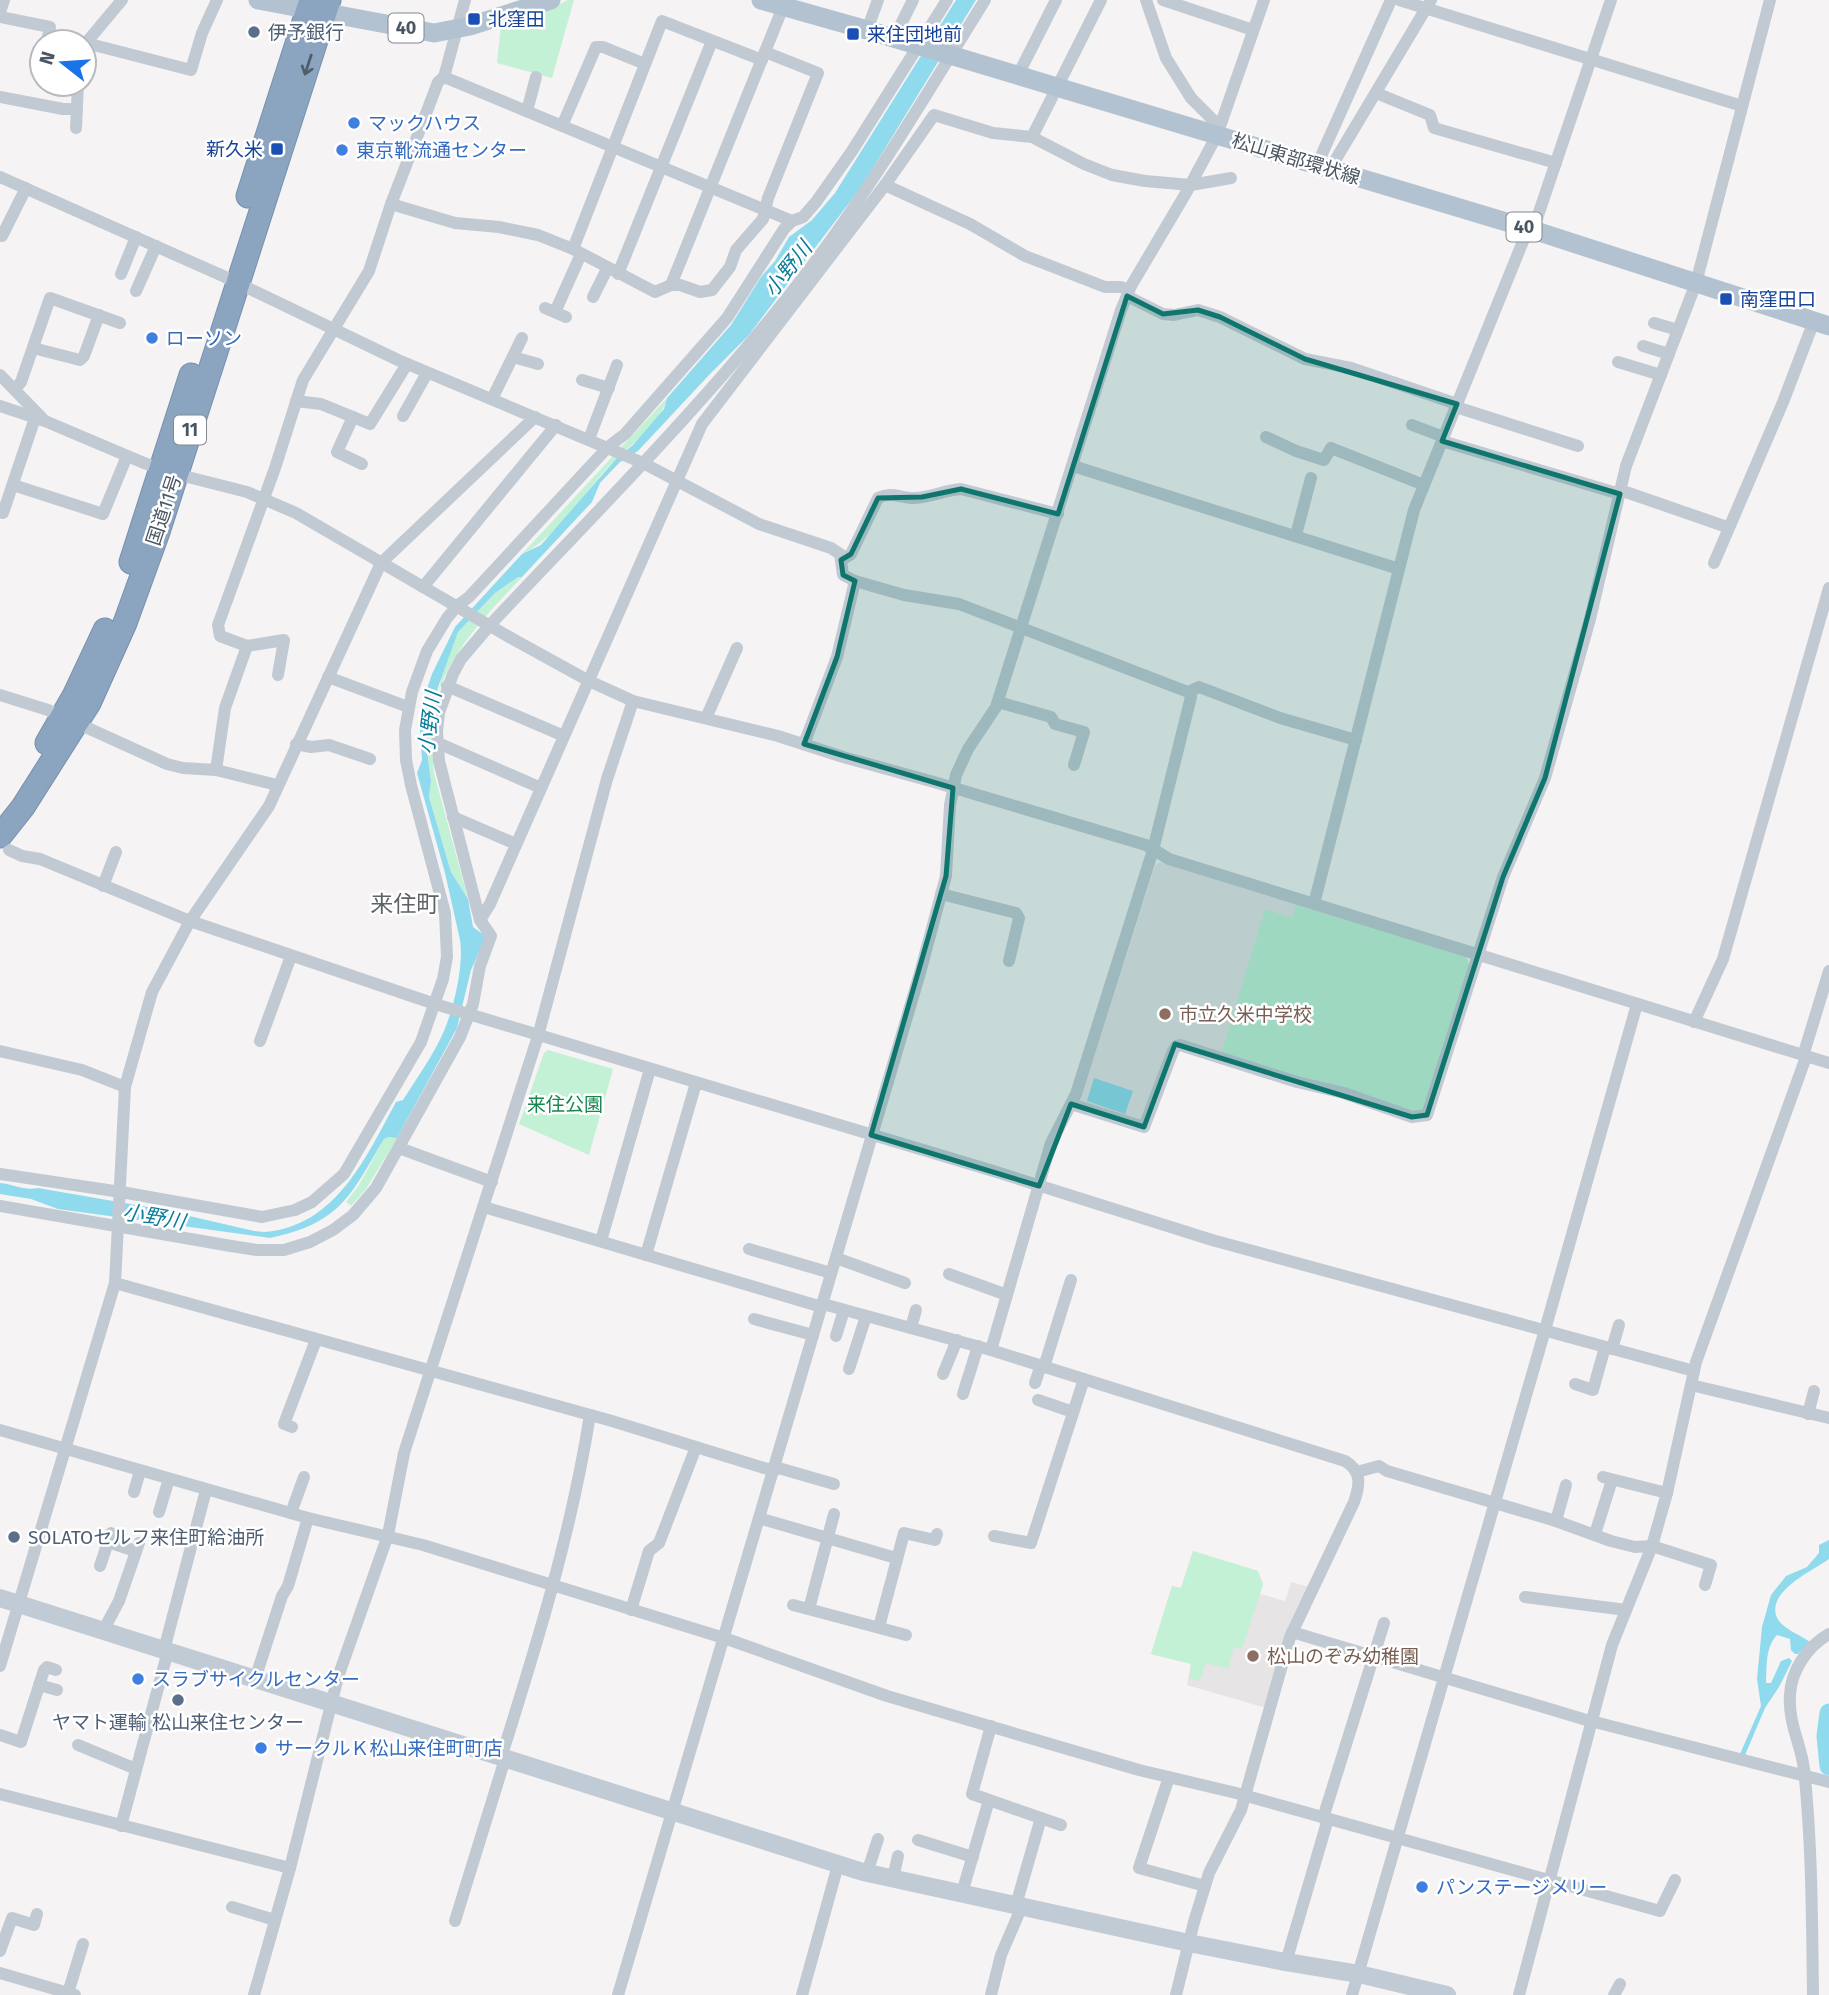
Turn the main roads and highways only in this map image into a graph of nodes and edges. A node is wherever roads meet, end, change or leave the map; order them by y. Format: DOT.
graph roads {
  1 [pos="258,0"];
  2 [pos="551,0"];
  3 [pos="761,0"];
  4 [pos="782,4"];
  5 [pos="318,5"];
  6 [pos="1821,324"];
  7 [pos="70,720"];
  8 [pos="0,812"];
  9 [pos="5,843"];
  1 -- 5 [label="main road, 40"];
  2 -- 5 [label="main road, 40"];
  3 -- 4 [label="main road, 松山東部環状線 / 40"];
  4 -- 6 [label="main road, 松山東部環状線 / 40"];
  5 -- 7 [label="highway, 国道11号 / 11"];
  7 -- 8 [label="highway, 国道11号 / 11"];
  7 -- 9 [label="highway, 国道11号 / 11"];
}
